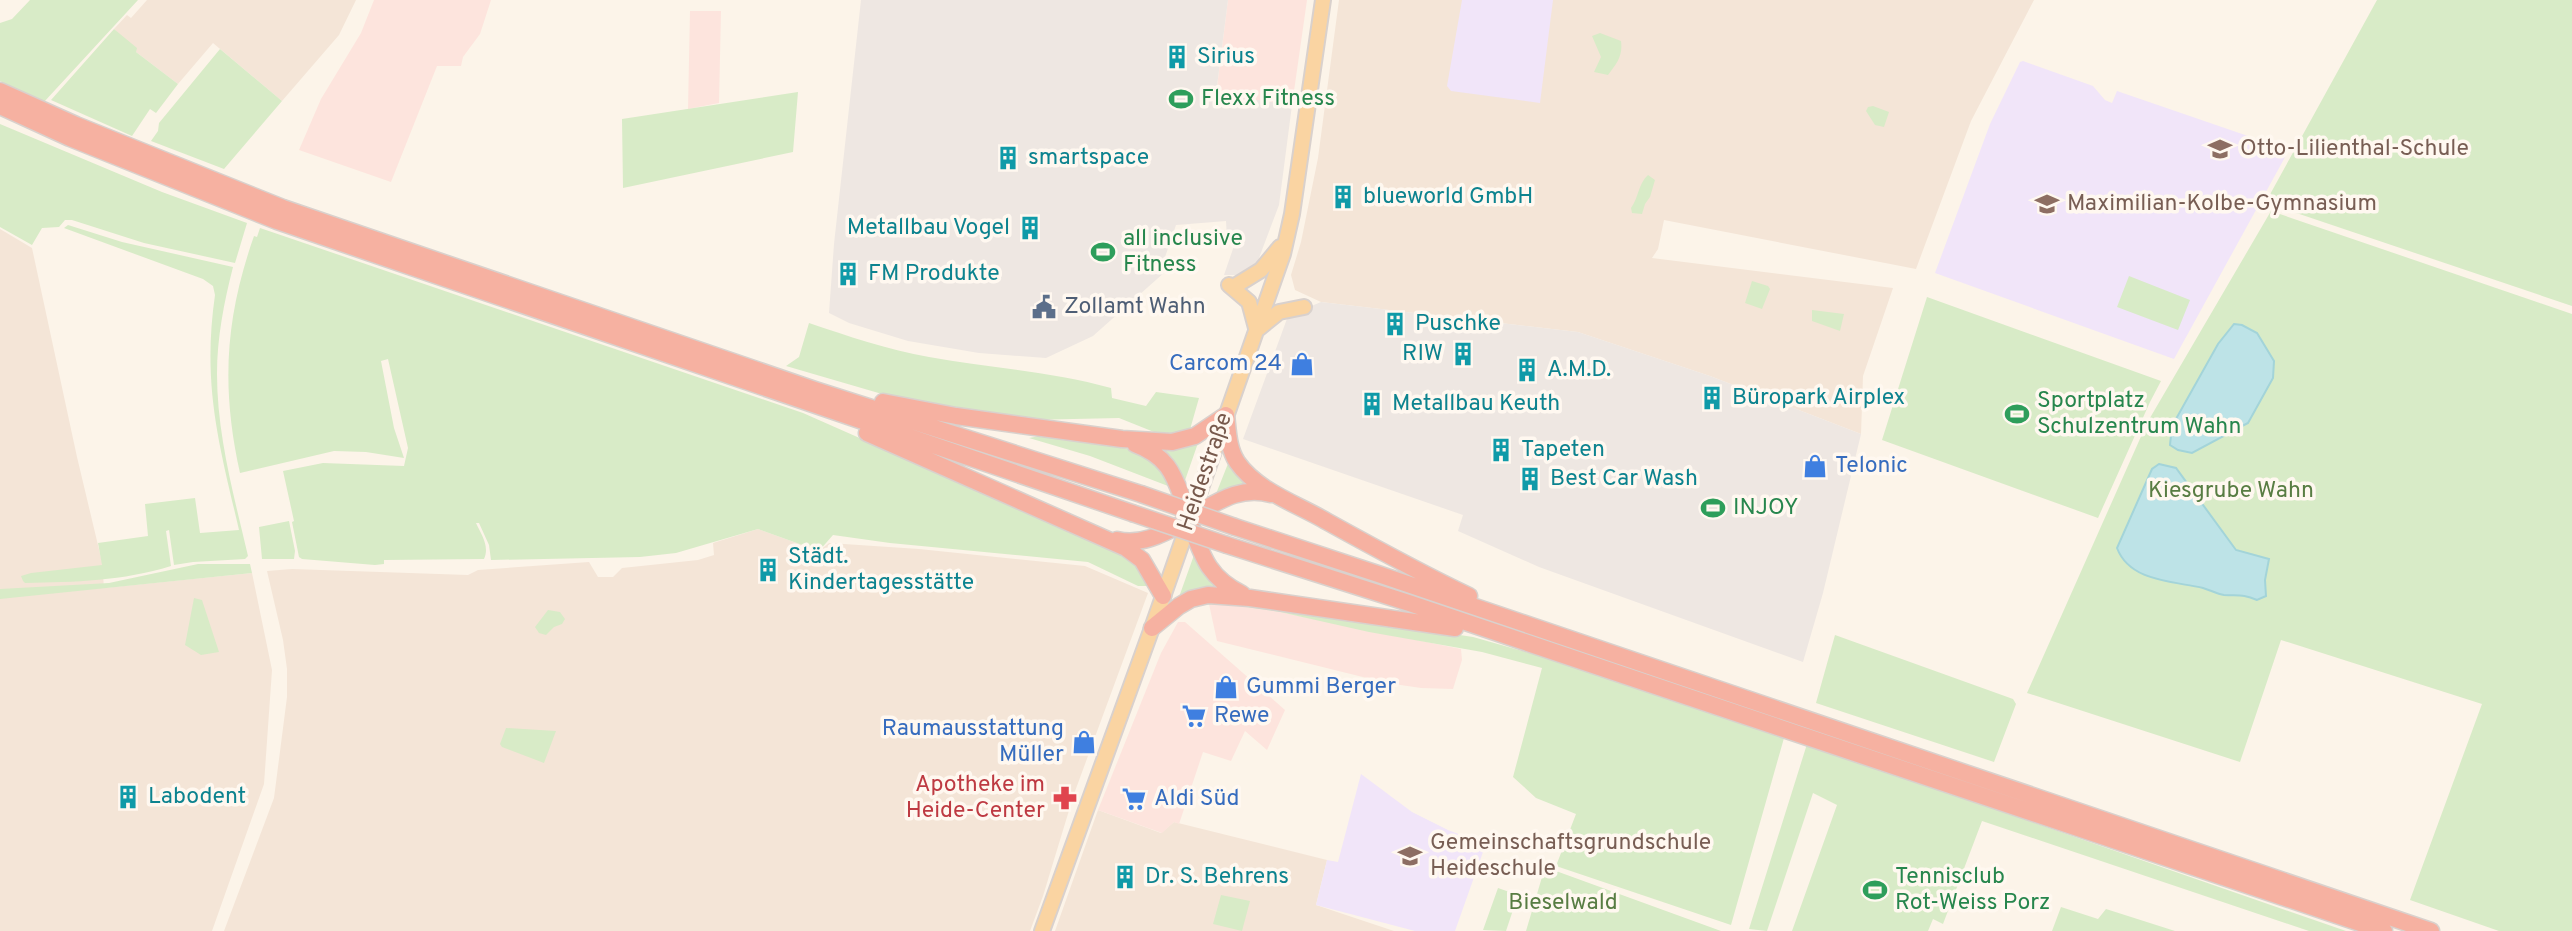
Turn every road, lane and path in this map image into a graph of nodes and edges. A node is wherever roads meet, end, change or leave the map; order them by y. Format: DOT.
graph roads {
  1 [pos="1323,0"];
  2 [pos="0,91"];
  3 [pos="0,106"];
  4 [pos="1289,234"];
  5 [pos="1304,307"];
  6 [pos="1256,329"];
  7 [pos="815,390"];
  8 [pos="785,396"];
  9 [pos="1226,415"];
  10 [pos="1122,439"];
  11 [pos="1280,496"];
  12 [pos="1190,518"];
  13 [pos="1101,536"];
  14 [pos="1163,596"];
  15 [pos="1250,598"];
  16 [pos="1504,617"];
  17 [pos="1152,628"];
  18 [pos="1547,650"];
  19 [pos="1817,732"];
  20 [pos="1042,931"];
  21 [pos="2384,931"];
  22 [pos="2431,931"];
  1 -- 4 [label="main road, Heidestraße"];
  2 -- 7 [label="highway"];
  3 -- 8 [label="highway"];
  4 -- 6 [label="main road, Heidestraße"];
  4 -- 6 [label="main road"];
  5 -- 6 [label="main road"];
  6 -- 9 [label="main road, Heidestraße"];
  7 -- 10 [label="highway"];
  7 -- 16 [label="highway, bridge"];
  8 -- 13 [label="highway"];
  8 -- 18 [label="highway, bridge"];
  9 -- 10 [label="highway"];
  9 -- 11 [label="highway"];
  9 -- 12 [label="main road, Heidestraße"];
  10 -- 12 [label="highway"];
  11 -- 12 [label="highway"];
  11 -- 16 [label="highway"];
  12 -- 13 [label="highway"];
  12 -- 14 [label="main road, Heidestraße"];
  12 -- 15 [label="highway"];
  13 -- 14 [label="highway"];
  14 -- 17 [label="main road, Heidestraße"];
  15 -- 17 [label="highway"];
  15 -- 18 [label="highway"];
  16 -- 19 [label="highway"];
  17 -- 20 [label="main road, Heidestraße"];
  18 -- 19 [label="highway"];
  19 -- 21 [label="highway"];
  19 -- 22 [label="highway"];
}
